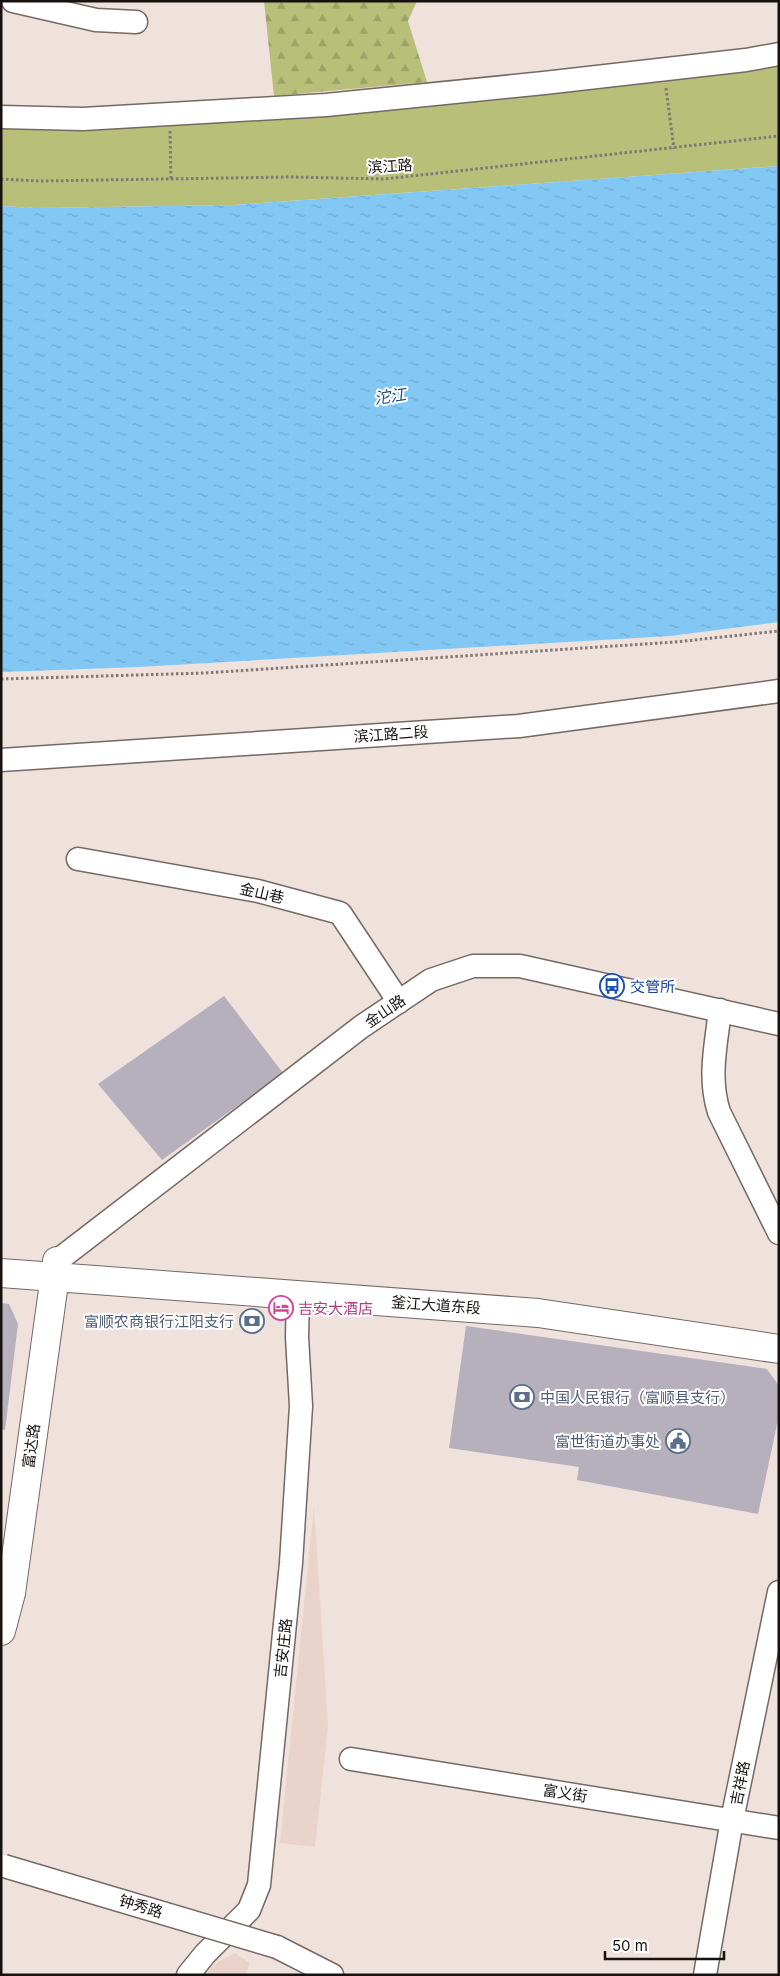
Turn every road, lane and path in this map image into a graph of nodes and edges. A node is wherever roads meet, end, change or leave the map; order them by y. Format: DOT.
graph roads {
  1 [pos="13,1"];
  2 [pos="136,22"];
  3 [pos="779,54"];
  4 [pos="664,69"];
  5 [pos="170,114"];
  6 [pos="1,116"];
  7 [pos="779,136"];
  8 [pos="674,149"];
  9 [pos="1,179"];
  10 [pos="171,180"];
  11 [pos="779,631"];
  12 [pos="1,679"];
  13 [pos="779,691"];
  14 [pos="1,760"];
  15 [pos="78,859"];
  16 [pos="399,1002"];
  17 [pos="720,1010"];
  18 [pos="779,1024"];
  19 [pos="779,1233"];
  20 [pos="1,1257"];
  21 [pos="56,1269"];
  22 [pos="1,1273"];
  23 [pos="298,1295"];
  24 [pos="779,1334"];
  25 [pos="779,1350"];
  26 [pos="779,1592"];
  27 [pos="1,1631"];
  28 [pos="351,1759"];
  29 [pos="732,1820"];
  30 [pos="779,1828"];
  31 [pos="3,1865"];
  32 [pos="188,1975"];
  33 [pos="332,1975"];
  34 [pos="706,1975"];
  1 -- 2 [label="street"];
  3 -- 4 [label="street"];
  4 -- 5 [label="street"];
  4 -- 8 [label="path"];
  5 -- 6 [label="street"];
  5 -- 10 [label="path"];
  7 -- 8 [label="path, 滨江路"];
  8 -- 10 [label="path, 滨江路"];
  9 -- 10 [label="path, 滨江路"];
  11 -- 12 [label="path"];
  13 -- 14 [label="street, 滨江路二段"];
  15 -- 16 [label="street, 金山巷"];
  16 -- 17 [label="street, 金山路"];
  16 -- 21 [label="street, 金山路"];
  17 -- 18 [label="street, 金山路"];
  17 -- 19 [label="street"];
  20 -- 21 [label="main road, 釜江大道东段"];
  21 -- 22 [label="main road, 釜江大道东段"];
  21 -- 23 [label="main road, 釜江大道东段"];
  21 -- 24 [label="main road, 釜江大道东段"];
  21 -- 27 [label="main road, 富达路"];
  23 -- 25 [label="main road, 釜江大道东段"];
  23 -- 32 [label="street, 吉安庄路"];
  26 -- 29 [label="street, 吉祥路"];
  28 -- 29 [label="street, 富义街"];
  29 -- 30 [label="street, 富义街"];
  29 -- 34 [label="street, 吉祥路"];
  31 -- 33 [label="street, 钟秀路, bridge"];
}
